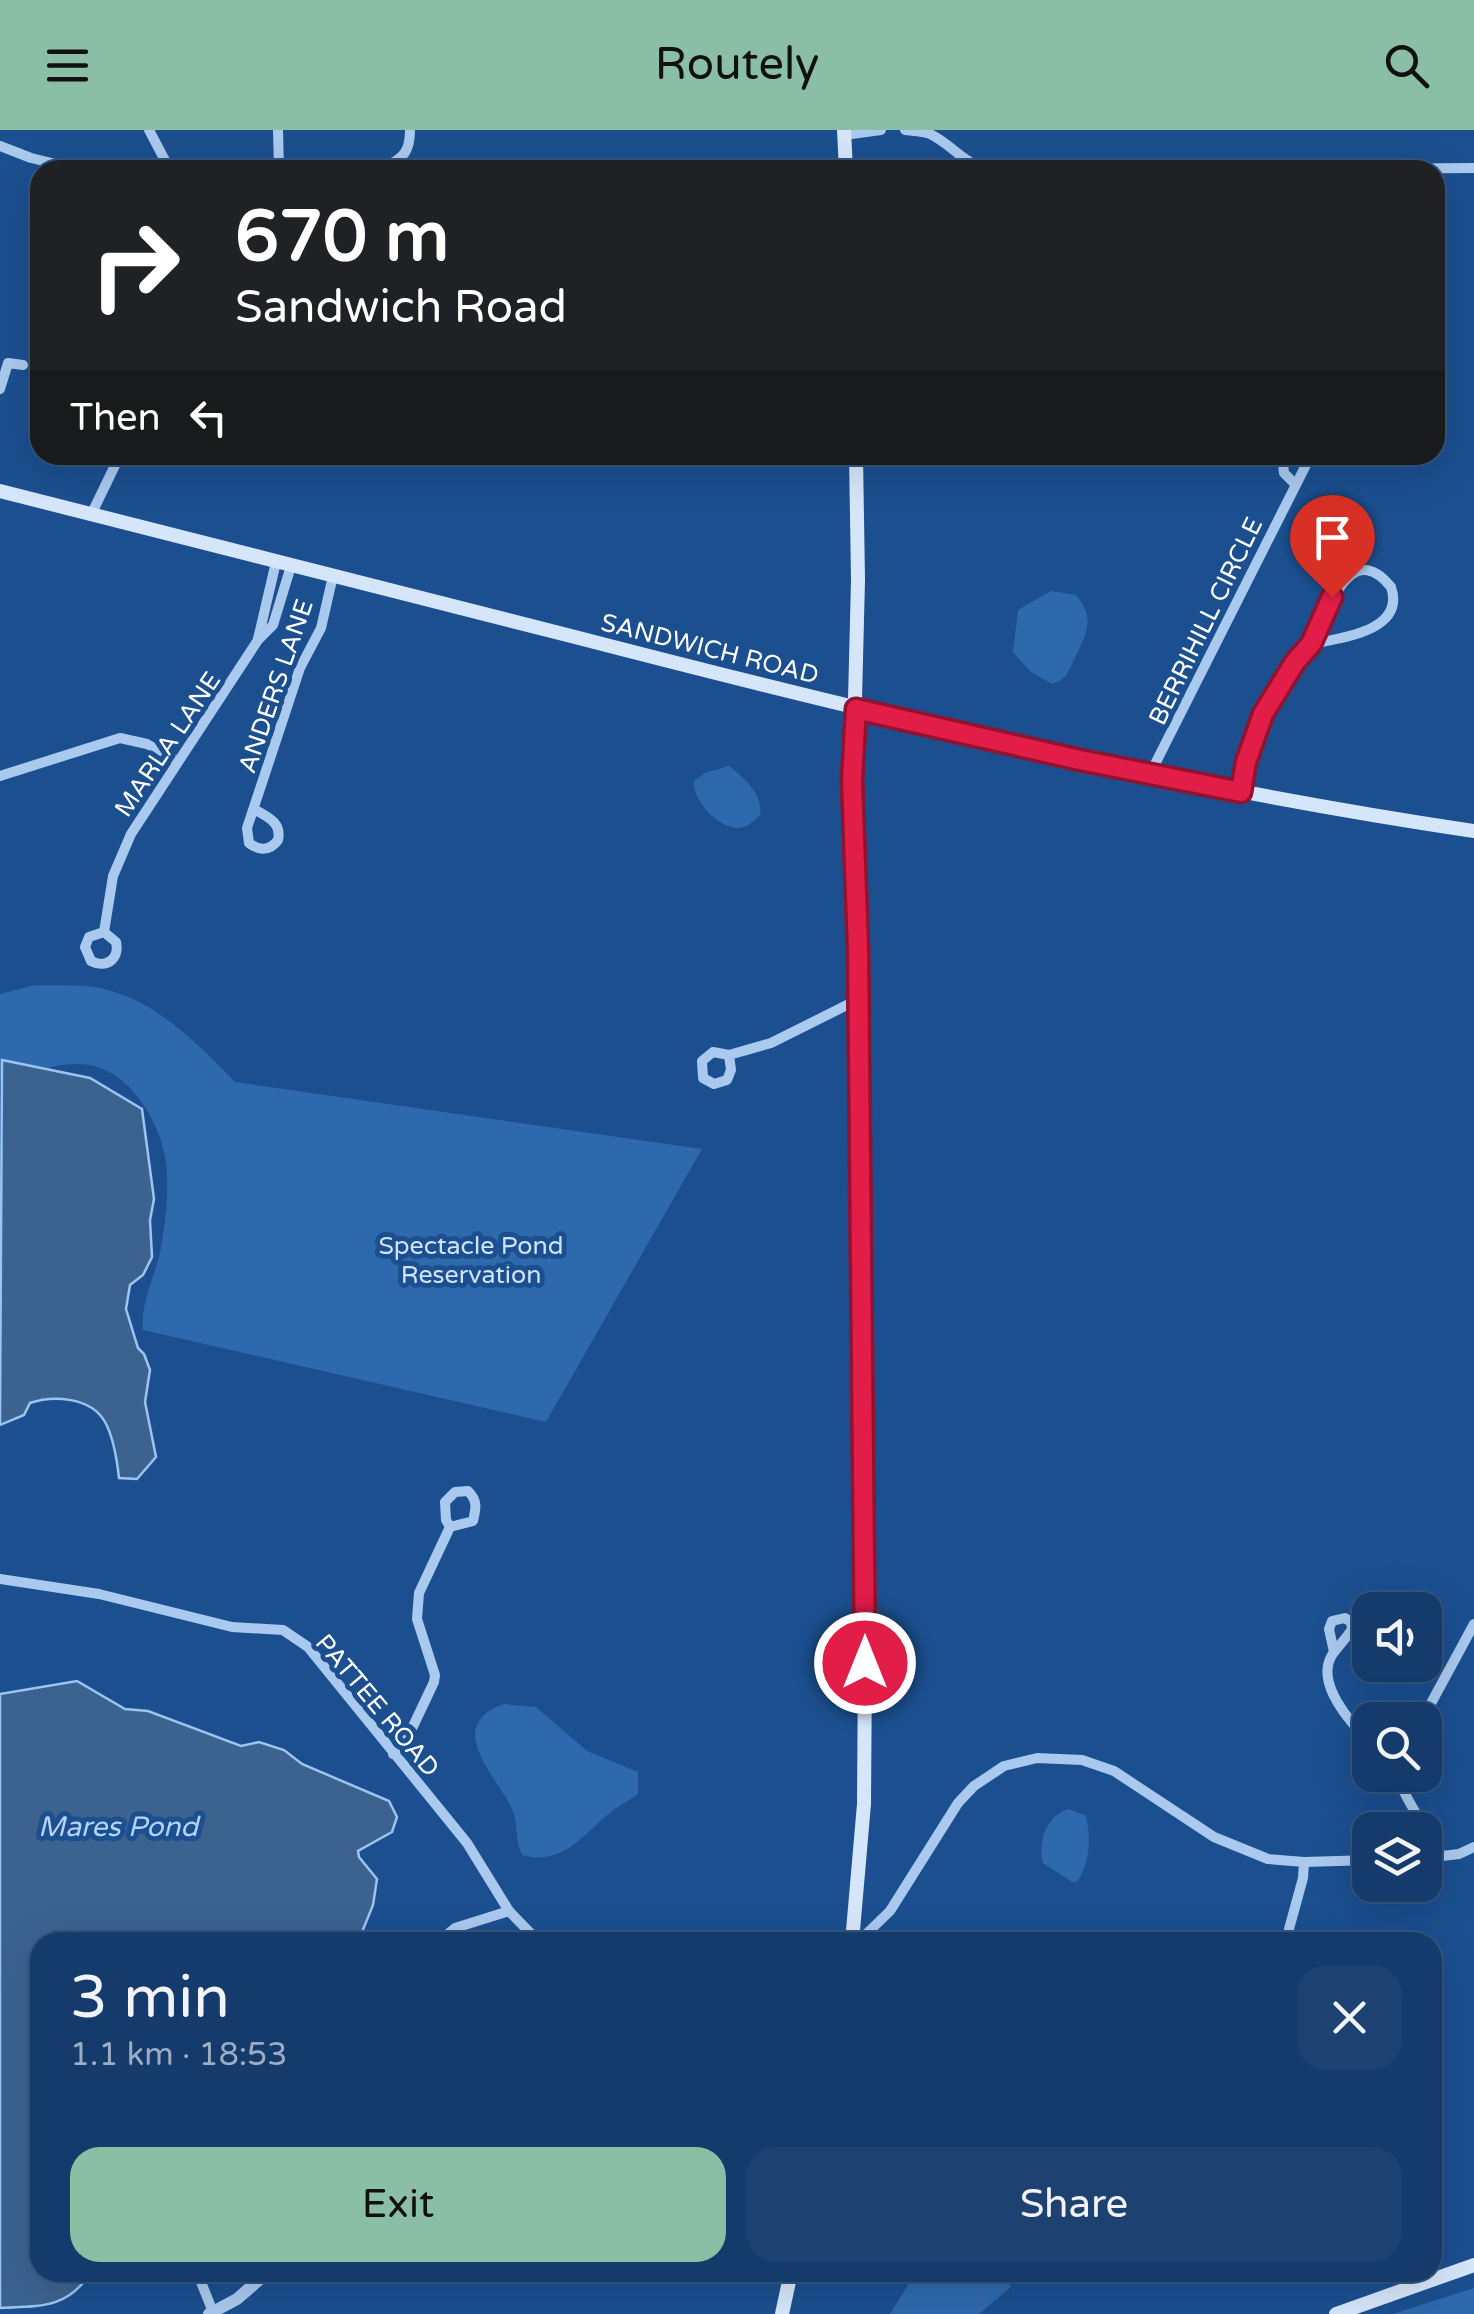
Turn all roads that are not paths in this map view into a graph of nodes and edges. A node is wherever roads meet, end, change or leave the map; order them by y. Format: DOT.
graph roads {
  1 [pos="148,130"];
  2 [pos="278,130"];
  3 [pos="410,130"];
  4 [pos="881,130"];
  5 [pos="905,130"];
  6 [pos="844,133"];
  7 [pos="0,146"];
  8 [pos="39,160"];
  9 [pos="162,160"];
  10 [pos="279,160"];
  11 [pos="400,160"];
  12 [pos="845,160"];
  13 [pos="965,160"];
  14 [pos="1445,168"];
  15 [pos="1474,168"];
  16 [pos="4,359"];
  17 [pos="24,365"];
  18 [pos="0,389"];
  19 [pos="115,465"];
  20 [pos="856,465"];
  21 [pos="1283,465"];
  22 [pos="1306,465"];
  23 [pos="1294,484"];
  24 [pos="0,491"];
  25 [pos="91,515"];
  26 [pos="284,564"];
  27 [pos="333,576"];
  28 [pos="1311,644"];
  29 [pos="856,709"];
  30 [pos="177,761"];
  31 [pos="1150,774"];
  32 [pos="0,776"];
  33 [pos="1241,792"];
  34 [pos="254,809"];
  35 [pos="1474,831"];
  36 [pos="104,932"];
  37 [pos="858,999"];
  38 [pos="729,1054"];
  39 [pos="450,1527"];
  40 [pos="0,1579"];
  41 [pos="1474,1624"];
  42 [pos="1334,1652"];
  43 [pos="1432,1702"];
  44 [pos="1352,1720"];
  45 [pos="393,1754"];
  46 [pos="1474,1848"];
  47 [pos="1442,1856"];
  48 [pos="1352,1861"];
  49 [pos="1304,1862"];
  50 [pos="509,1911"];
  51 [pos="1289,1929"];
  52 [pos="451,1932"];
  53 [pos="529,1932"];
  54 [pos="856,1932"];
  55 [pos="866,1932"];
  56 [pos="1474,2265"];
  57 [pos="1442,2276"];
  58 [pos="201,2282"];
  59 [pos="257,2282"];
  60 [pos="789,2282"];
  61 [pos="1426,2282"];
  62 [pos="211,2313"];
  63 [pos="782,2314"];
  64 [pos="1336,2314"];
  1 -- 9 [label="street"];
  2 -- 10 [label="street"];
  3 -- 11 [label="street"];
  4 -- 6 [label="street"];
  5 -- 13 [label="street"];
  6 -- 12 [label="main road"];
  7 -- 8 [label="street"];
  14 -- 15 [label="street"];
  16 -- 17 [label="street"];
  16 -- 18 [label="street"];
  19 -- 25 [label="street"];
  20 -- 29 [label="main road"];
  21 -- 23 [label="street"];
  22 -- 23 [label="street, BERRIHILL CIRCLE"];
  23 -- 31 [label="street, BERRIHILL CIRCLE"];
  24 -- 25 [label="main road, SANDWICH ROAD"];
  25 -- 26 [label="main road, SANDWICH ROAD"];
  26 -- 27 [label="main road, SANDWICH ROAD"];
  26 -- 30 [label="street, MARLA LANE"];
  27 -- 29 [label="main road, SANDWICH ROAD"];
  27 -- 34 [label="street, ANDERS LANE"];
  28 -- 28 [label="street"];
  28 -- 33 [label="street"];
  29 -- 31 [label="main road, SANDWICH ROAD"];
  29 -- 37 [label="main road"];
  30 -- 32 [label="street"];
  30 -- 36 [label="street, MARLA LANE"];
  31 -- 33 [label="main road, SANDWICH ROAD"];
  33 -- 35 [label="main road, SANDWICH ROAD"];
  37 -- 38 [label="street"];
  37 -- 54 [label="main road"];
  39 -- 45 [label="street"];
  40 -- 45 [label="street, PATTEE ROAD"];
  41 -- 43 [label="street"];
  42 -- 44 [label="street"];
  45 -- 50 [label="street, PATTEE ROAD"];
  46 -- 47 [label="street"];
  48 -- 49 [label="street"];
  49 -- 51 [label="street"];
  49 -- 55 [label="street"];
  50 -- 52 [label="street"];
  50 -- 53 [label="street, PATTEE ROAD"];
  56 -- 57 [label="main road"];
  58 -- 62 [label="street"];
  59 -- 62 [label="street"];
  60 -- 63 [label="main road"];
  61 -- 64 [label="main road"];
}
